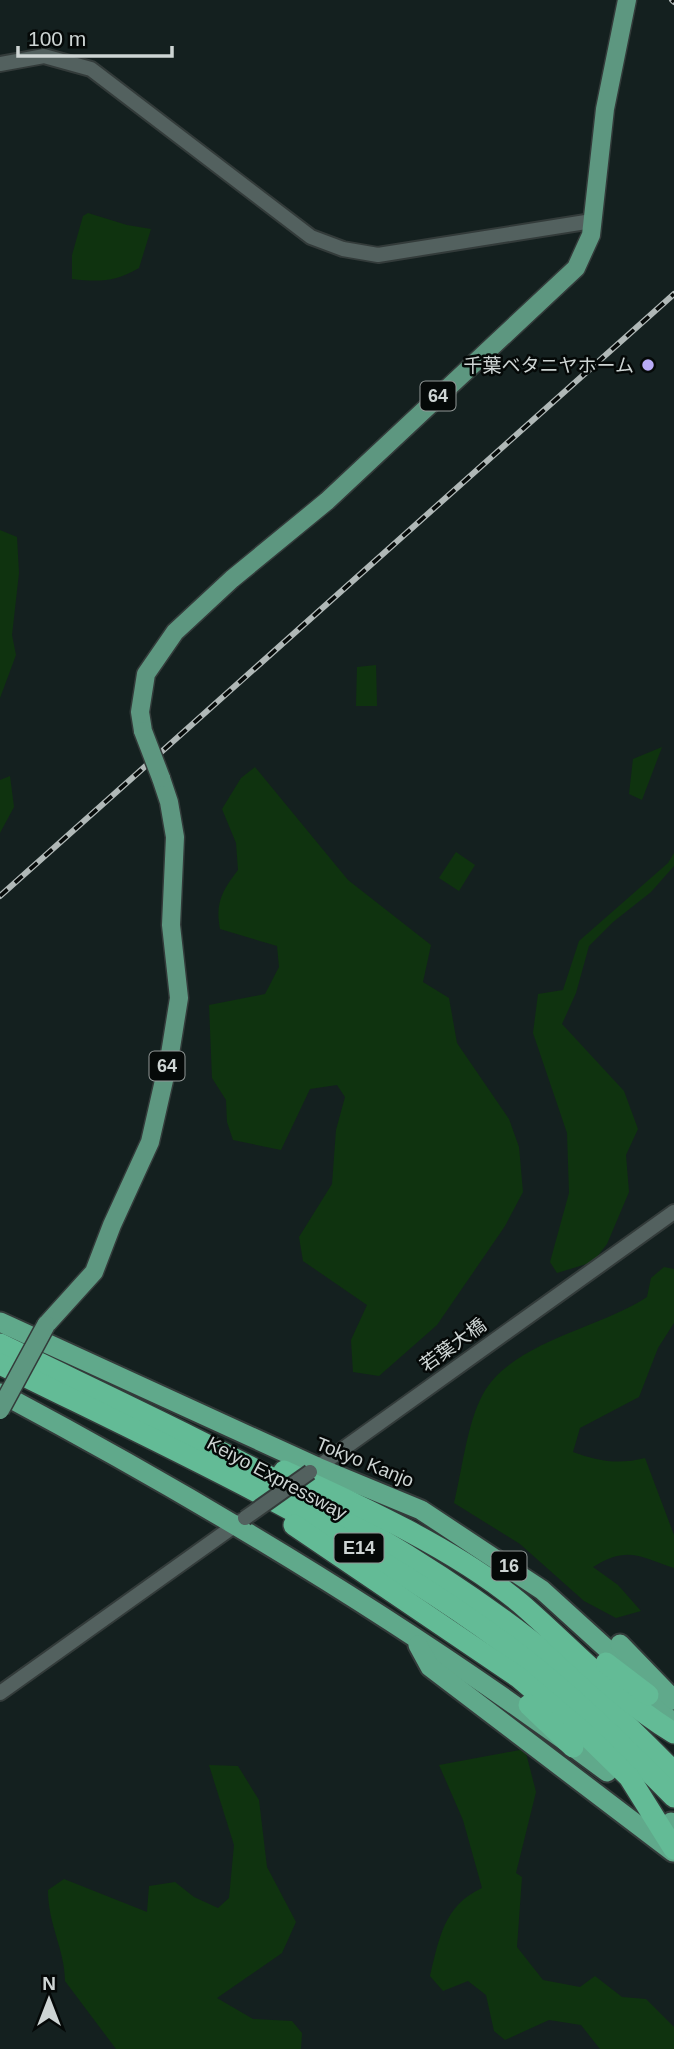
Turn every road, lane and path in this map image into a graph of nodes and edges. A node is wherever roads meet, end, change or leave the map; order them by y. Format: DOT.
graph roads {
  1 [pos="627,0"];
  2 [pos="0,64"];
  3 [pos="592,221"];
  4 [pos="674,1212"];
  5 [pos="0,1322"];
  6 [pos="0,1344"];
  7 [pos="0,1364"];
  8 [pos="95,1391"];
  9 [pos="0,1393"];
  10 [pos="0,1410"];
  11 [pos="313,1470"];
  12 [pos="238,1482"];
  13 [pos="421,1510"];
  14 [pos="241,1521"];
  15 [pos="519,1602"];
  16 [pos="416,1640"];
  17 [pos="469,1643"];
  18 [pos="0,1693"];
  19 [pos="648,1695"];
  20 [pos="671,1716"];
  21 [pos="573,1747"];
  22 [pos="607,1772"];
  23 [pos="674,1772"];
  24 [pos="674,1797"];
  25 [pos="674,1851"];
  1 -- 3 [label="main road, 64"];
  2 -- 3 [label="street"];
  3 -- 10 [label="main road, 64, bridge"];
  4 -- 11 [label="street, 若葉大橋"];
  5 -- 11 [label="highway, Tokyo Kanjo / 16"];
  6 -- 8 [label="highway, Keiyo Expressway / E14"];
  7 -- 12 [label="highway, Keiyo Expressway / E14"];
  8 -- 15 [label="highway"];
  8 -- 23 [label="highway, Keiyo Expressway / E14"];
  9 -- 14 [label="highway"];
  11 -- 13 [label="highway, Tokyo Kanjo / 16"];
  11 -- 14 [label="street, 若葉大橋, bridge"];
  12 -- 17 [label="highway"];
  12 -- 24 [label="highway, Keiyo Expressway / E14"];
  13 -- 19 [label="highway, Tokyo Kanjo / 16"];
  13 -- 20 [label="highway"];
  14 -- 16 [label="highway"];
  14 -- 18 [label="street, 若葉大橋"];
  15 -- 19 [label="highway"];
  15 -- 20 [label="highway"];
  16 -- 21 [label="highway"];
  16 -- 25 [label="highway"];
  17 -- 21 [label="highway"];
  17 -- 25 [label="highway"];
  19 -- 20 [label="highway, Tokyo Kanjo / 16"];
  21 -- 22 [label="highway"];
}
